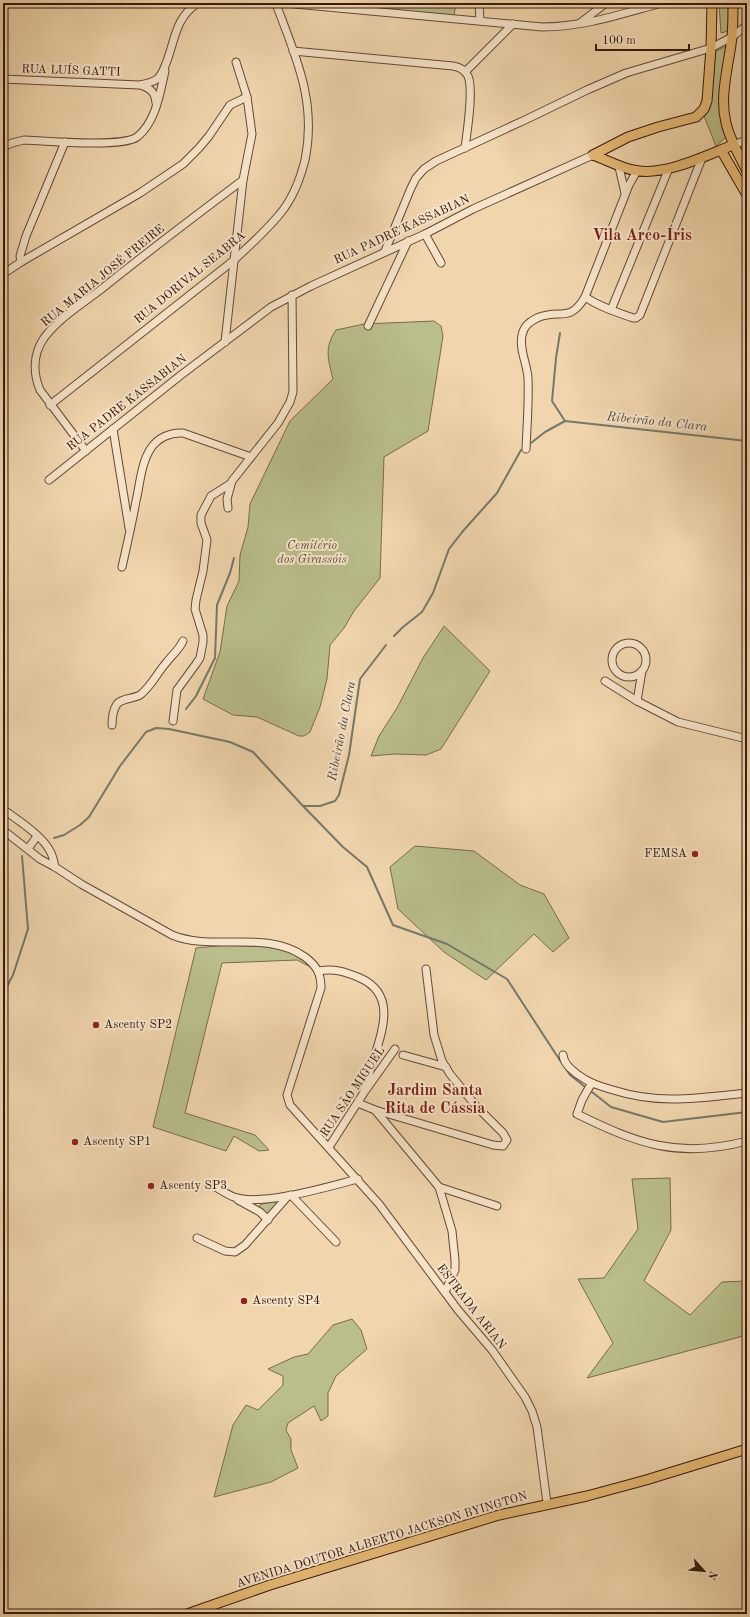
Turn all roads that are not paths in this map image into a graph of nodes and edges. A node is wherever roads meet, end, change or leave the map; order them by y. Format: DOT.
graph roads {
  1 [pos="198,3"];
  2 [pos="278,3"];
  3 [pos="479,3"];
  4 [pos="606,3"];
  5 [pos="662,3"];
  6 [pos="712,3"];
  7 [pos="733,3"];
  8 [pos="480,21"];
  9 [pos="513,24"];
  10 [pos="578,24"];
  11 [pos="747,25"];
  12 [pos="732,37"];
  13 [pos="711,48"];
  14 [pos="293,51"];
  15 [pos="167,61"];
  16 [pos="236,62"];
  17 [pos="466,72"];
  18 [pos="3,79"];
  19 [pos="139,85"];
  20 [pos="247,96"];
  21 [pos="156,108"];
  22 [pos="747,140"];
  23 [pos="65,142"];
  24 [pos="733,145"];
  25 [pos="3,147"];
  26 [pos="465,148"];
  27 [pos="721,150"];
  28 [pos="593,155"];
  29 [pos="702,158"];
  30 [pos="619,167"];
  31 [pos="669,168"];
  32 [pos="637,171"];
  33 [pos="747,171"];
  34 [pos="243,180"];
  35 [pos="625,193"];
  36 [pos="747,195"];
  37 [pos="425,234"];
  38 [pos="408,241"];
  39 [pos="386,251"];
  40 [pos="233,261"];
  41 [pos="21,262"];
  42 [pos="440,263"];
  43 [pos="3,274"];
  44 [pos="292,295"];
  45 [pos="585,297"];
  46 [pos="611,310"];
  47 [pos="368,326"];
  48 [pos="225,342"];
  49 [pos="50,405"];
  50 [pos="113,429"];
  51 [pos="526,449"];
  52 [pos="86,451"];
  53 [pos="251,457"];
  54 [pos="49,480"];
  55 [pos="230,484"];
  56 [pos="228,508"];
  57 [pos="130,532"];
  58 [pos="122,567"];
  59 [pos="183,641"];
  60 [pos="642,671"];
  61 [pos="604,681"];
  62 [pos="636,701"];
  63 [pos="172,721"];
  64 [pos="112,725"];
  65 [pos="747,738"];
  66 [pos="3,809"];
  67 [pos="3,830"];
  68 [pos="37,836"];
  69 [pos="28,849"];
  70 [pos="55,867"];
  71 [pos="426,969"];
  72 [pos="319,971"];
  73 [pos="395,1049"];
  74 [pos="403,1054"];
  75 [pos="563,1055"];
  76 [pos="446,1067"];
  77 [pos="591,1084"];
  78 [pos="747,1093"];
  79 [pos="363,1094"];
  80 [pos="358,1103"];
  81 [pos="375,1110"];
  82 [pos="747,1141"];
  83 [pos="329,1147"];
  84 [pos="358,1179"];
  85 [pos="210,1184"];
  86 [pos="439,1188"];
  87 [pos="290,1196"];
  88 [pos="235,1198"];
  89 [pos="496,1206"];
  90 [pos="268,1220"];
  91 [pos="197,1238"];
  92 [pos="336,1242"];
  93 [pos="444,1292"];
  94 [pos="747,1449"];
  95 [pos="547,1504"];
  96 [pos="187,1614"];
  1 -- 15 [label="street, RUA LUÍS GATTI"];
  2 -- 8 [label="street"];
  2 -- 14 [label="street, RUA DORIVAL SEABRA"];
  3 -- 8 [label="street"];
  4 -- 10 [label="street"];
  5 -- 10 [label="street"];
  6 -- 13 [label="main road, RUA PADRE KASSABIAN"];
  7 -- 12 [label="main road"];
  8 -- 9 [label="street"];
  9 -- 10 [label="street"];
  9 -- 17 [label="street"];
  11 -- 12 [label="street"];
  12 -- 13 [label="street"];
  12 -- 24 [label="main road"];
  13 -- 26 [label="street"];
  13 -- 28 [label="main road, RUA PADRE KASSABIAN"];
  14 -- 17 [label="street"];
  14 -- 40 [label="street, RUA DORIVAL SEABRA"];
  15 -- 19 [label="street, RUA LUÍS GATTI"];
  15 -- 21 [label="street"];
  16 -- 20 [label="street"];
  17 -- 26 [label="street"];
  18 -- 19 [label="street, RUA LUÍS GATTI"];
  19 -- 21 [label="street"];
  20 -- 34 [label="street"];
  20 -- 41 [label="street"];
  21 -- 23 [label="street"];
  22 -- 24 [label="street"];
  23 -- 25 [label="street"];
  23 -- 41 [label="street"];
  24 -- 27 [label="main road"];
  24 -- 33 [label="main road"];
  26 -- 39 [label="street"];
  27 -- 29 [label="main road"];
  27 -- 36 [label="main road"];
  28 -- 30 [label="main road"];
  28 -- 37 [label="street, RUA PADRE KASSABIAN"];
  29 -- 31 [label="main road"];
  29 -- 46 [label="street"];
  30 -- 32 [label="main road"];
  30 -- 35 [label="street"];
  31 -- 32 [label="main road"];
  31 -- 46 [label="street"];
  32 -- 35 [label="street"];
  34 -- 40 [label="street"];
  34 -- 49 [label="street, RUA MARIA JOSÉ FREIRE"];
  35 -- 45 [label="street"];
  37 -- 38 [label="street, RUA PADRE KASSABIAN"];
  37 -- 42 [label="street"];
  38 -- 39 [label="street, RUA PADRE KASSABIAN"];
  38 -- 47 [label="street"];
  39 -- 44 [label="street, RUA PADRE KASSABIAN"];
  40 -- 48 [label="street"];
  40 -- 49 [label="street, RUA DORIVAL SEABRA"];
  41 -- 43 [label="street"];
  44 -- 48 [label="street, RUA PADRE KASSABIAN"];
  44 -- 53 [label="street"];
  45 -- 46 [label="street"];
  45 -- 51 [label="street"];
  48 -- 50 [label="street, RUA PADRE KASSABIAN"];
  49 -- 52 [label="street, RUA MARIA JOSÉ FREIRE"];
  50 -- 52 [label="street, RUA PADRE KASSABIAN"];
  50 -- 57 [label="street"];
  52 -- 54 [label="street, RUA PADRE KASSABIAN"];
  53 -- 55 [label="street"];
  53 -- 57 [label="street"];
  55 -- 56 [label="street"];
  55 -- 63 [label="street"];
  57 -- 58 [label="street"];
  59 -- 64 [label="street"];
  60 -- 60 [label="street"];
  60 -- 62 [label="street"];
  61 -- 62 [label="street"];
  62 -- 65 [label="street"];
  66 -- 68 [label="street"];
  67 -- 69 [label="street"];
  68 -- 69 [label="street"];
  68 -- 70 [label="street"];
  69 -- 70 [label="street"];
  70 -- 72 [label="street"];
  71 -- 76 [label="street"];
  72 -- 79 [label="street"];
  72 -- 83 [label="street, ESTRADA ARIAN"];
  73 -- 79 [label="street, RUA SÃO MIGUEL"];
  74 -- 76 [label="street"];
  75 -- 77 [label="street"];
  76 -- 81 [label="street"];
  77 -- 78 [label="street"];
  77 -- 82 [label="street"];
  79 -- 80 [label="street, RUA SÃO MIGUEL"];
  80 -- 81 [label="street"];
  80 -- 83 [label="street, RUA SÃO MIGUEL"];
  81 -- 86 [label="street"];
  83 -- 84 [label="street, ESTRADA ARIAN"];
  84 -- 87 [label="street"];
  84 -- 93 [label="street, ESTRADA ARIAN"];
  85 -- 88 [label="street"];
  86 -- 89 [label="street"];
  86 -- 93 [label="street"];
  87 -- 88 [label="street"];
  87 -- 90 [label="street"];
  87 -- 92 [label="street"];
  88 -- 90 [label="street"];
  90 -- 91 [label="street"];
  93 -- 95 [label="street, ESTRADA ARIAN"];
  94 -- 95 [label="main road, AVENIDA DOUTOR ALBERTO JACKSON BYINGTON"];
  95 -- 96 [label="main road, AVENIDA DOUTOR ALBERTO JACKSON BYINGTON"];
}
